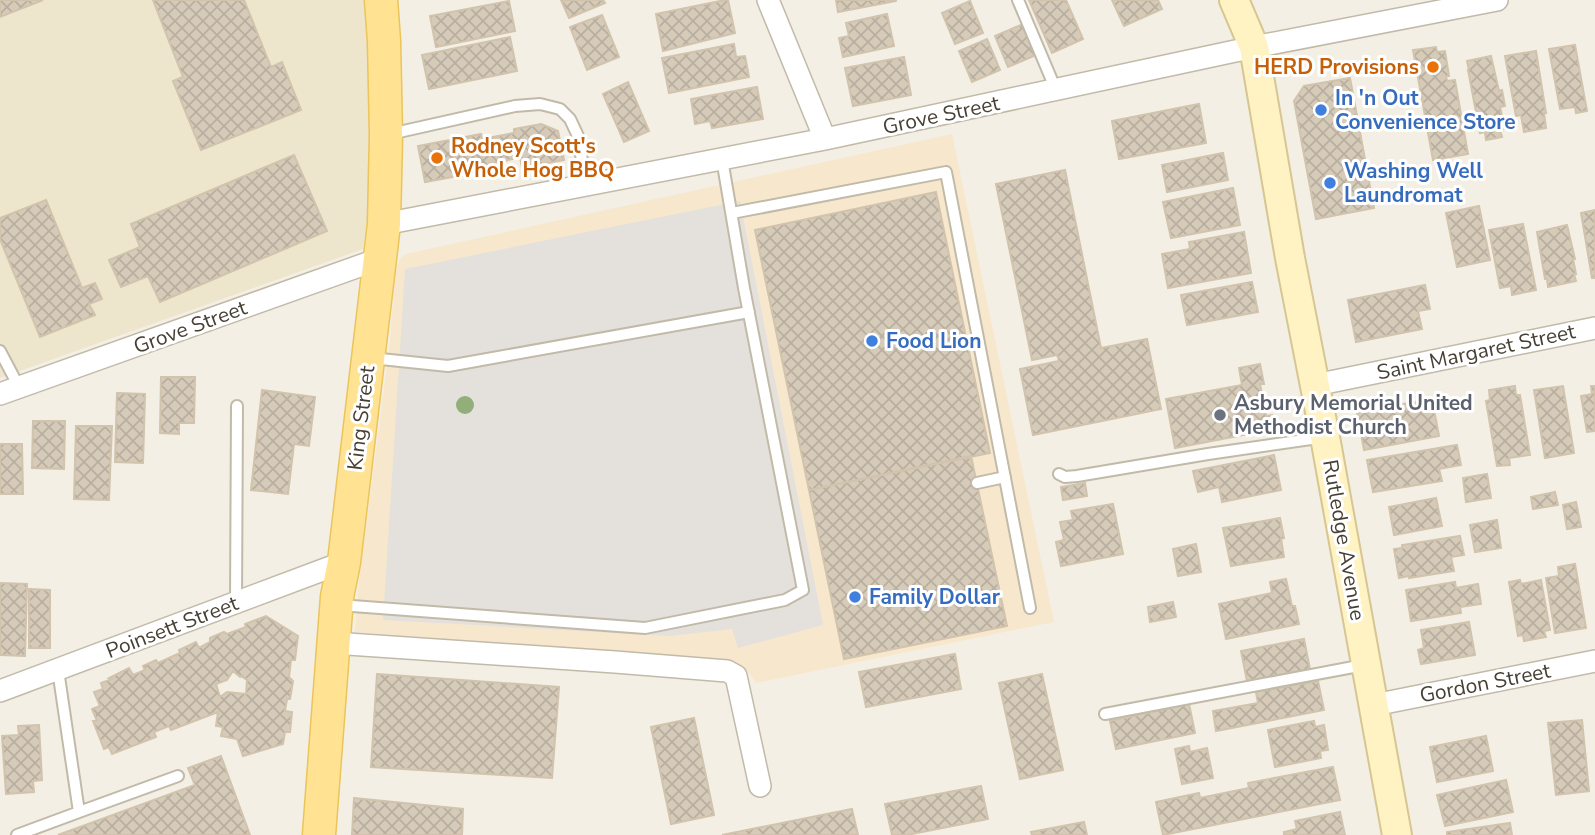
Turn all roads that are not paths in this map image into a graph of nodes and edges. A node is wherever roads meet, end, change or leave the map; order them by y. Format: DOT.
graph roads {
  1 [pos="381,0"];
  2 [pos="768,0"];
  3 [pos="1018,0"];
  4 [pos="1234,0"];
  5 [pos="1497,0"];
  6 [pos="1432,6"];
  7 [pos="1254,47"];
  8 [pos="1056,90"];
  9 [pos="386,135"];
  10 [pos="825,139"];
  11 [pos="722,159"];
  12 [pos="586,185"];
  13 [pos="732,213"];
  14 [pos="384,224"];
  15 [pos="379,259"];
  16 [pos="749,312"];
  17 [pos="1595,328"];
  18 [pos="0,351"];
  19 [pos="368,358"];
  20 [pos="1315,385"];
  21 [pos="10,391"];
  22 [pos="237,405"];
  23 [pos="1325,436"];
  24 [pos="1059,474"];
  25 [pos="1005,477"];
  26 [pos="977,483"];
  27 [pos="344,562"];
  28 [pos="236,603"];
  29 [pos="336,604"];
  30 [pos="1030,608"];
  31 [pos="333,643"];
  32 [pos="1595,661"];
  33 [pos="1367,665"];
  34 [pos="58,670"];
  35 [pos="0,691"];
  36 [pos="1374,705"];
  37 [pos="1105,714"];
  38 [pos="178,776"];
  39 [pos="760,786"];
  40 [pos="79,812"];
  41 [pos="17,835"];
  42 [pos="319,835"];
  43 [pos="1397,835"];
  1 -- 9 [label="main road, King Street"];
  2 -- 10 [label="street"];
  3 -- 8 [label="lane"];
  4 -- 7 [label="main road, Rutledge Avenue"];
  5 -- 6 [label="street, Grove Street"];
  6 -- 7 [label="street, Grove Street"];
  7 -- 8 [label="street, Grove Street"];
  7 -- 20 [label="main road, Rutledge Avenue"];
  8 -- 10 [label="street, Grove Street"];
  9 -- 12 [label="lane"];
  9 -- 14 [label="main road, King Street"];
  10 -- 11 [label="street, Grove Street"];
  11 -- 12 [label="street, Grove Street"];
  11 -- 13 [label="lane"];
  12 -- 14 [label="street, Grove Street"];
  13 -- 16 [label="lane"];
  13 -- 25 [label="lane"];
  14 -- 15 [label="main road, King Street"];
  15 -- 19 [label="main road, King Street"];
  15 -- 21 [label="street, Grove Street"];
  16 -- 19 [label="lane"];
  16 -- 29 [label="lane"];
  17 -- 20 [label="street, Saint Margaret Street"];
  18 -- 21 [label="lane"];
  19 -- 27 [label="main road, King Street"];
  20 -- 23 [label="main road, Rutledge Avenue"];
  22 -- 28 [label="lane"];
  23 -- 24 [label="lane"];
  23 -- 33 [label="main road, Rutledge Avenue"];
  25 -- 26 [label="lane"];
  25 -- 30 [label="lane"];
  27 -- 28 [label="street, Poinsett Street"];
  27 -- 29 [label="main road, King Street"];
  28 -- 34 [label="street, Poinsett Street"];
  29 -- 31 [label="main road, King Street"];
  31 -- 39 [label="street"];
  31 -- 42 [label="main road, King Street"];
  32 -- 36 [label="street, Gordon Street"];
  33 -- 36 [label="main road, Rutledge Avenue"];
  33 -- 37 [label="lane"];
  34 -- 35 [label="street, Poinsett Street"];
  34 -- 40 [label="lane"];
  36 -- 43 [label="main road, Rutledge Avenue"];
  38 -- 40 [label="lane"];
  40 -- 41 [label="lane"];
}
